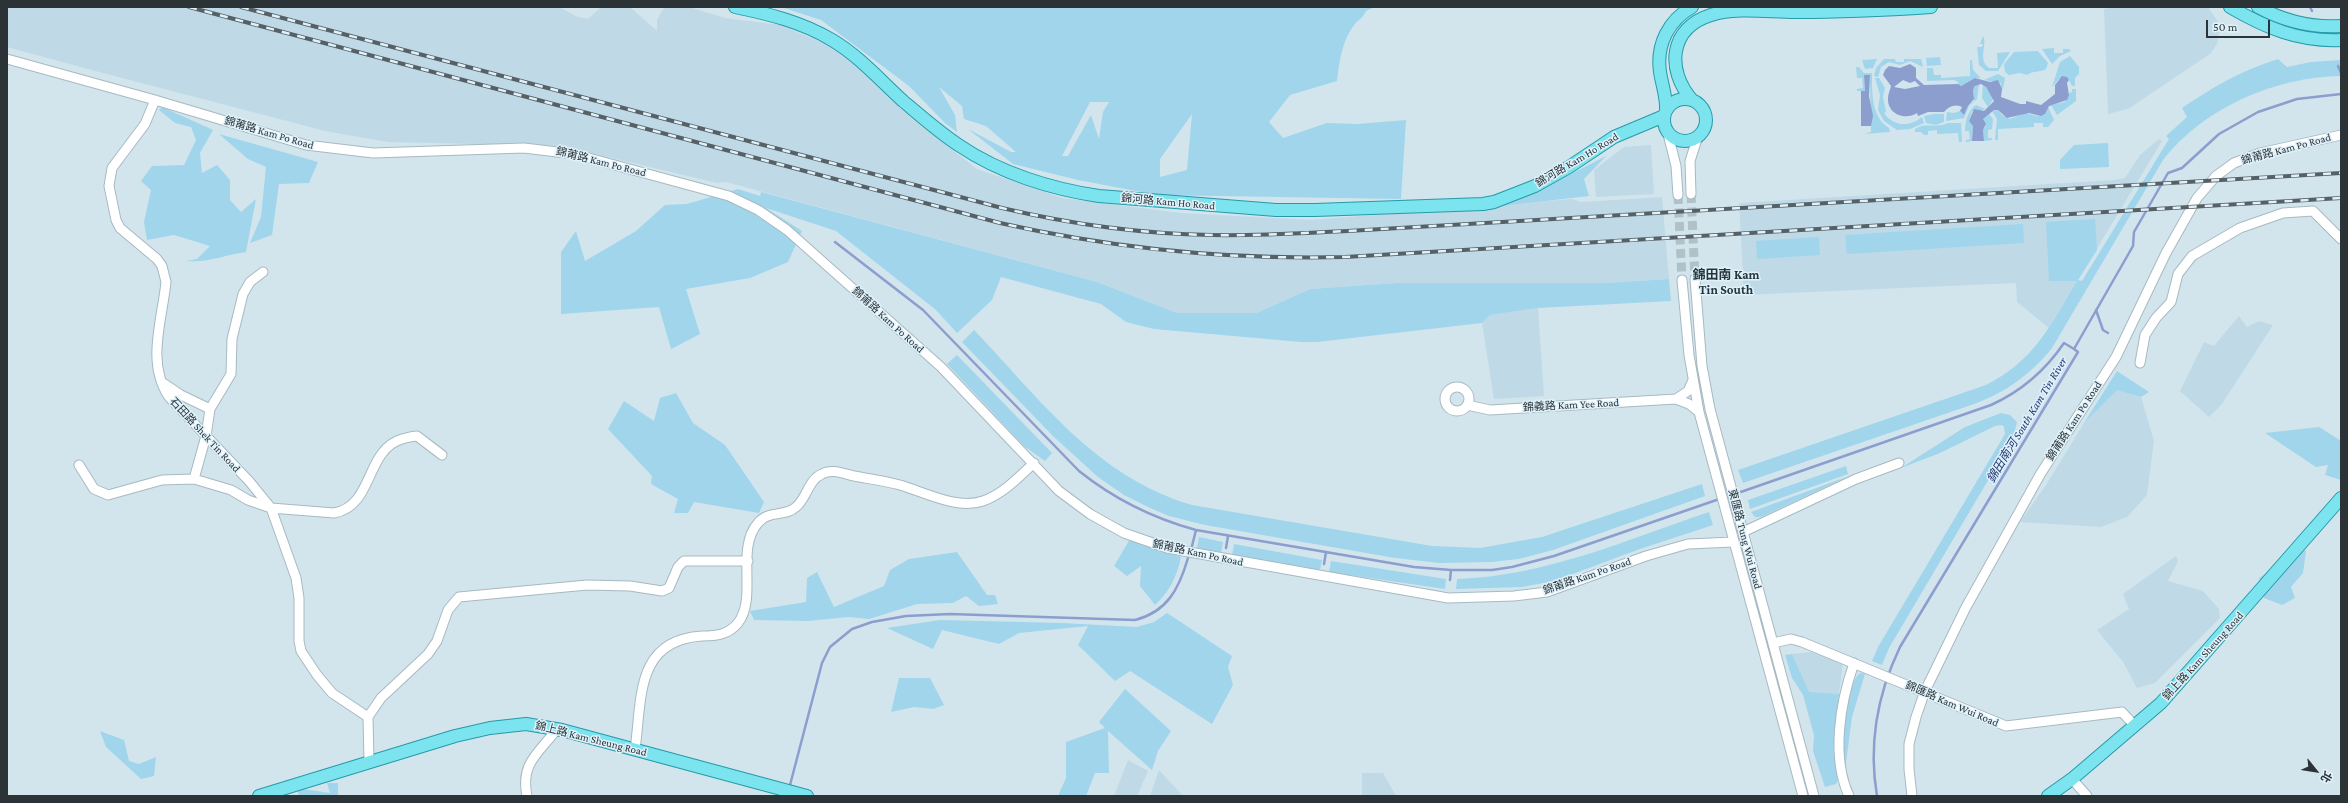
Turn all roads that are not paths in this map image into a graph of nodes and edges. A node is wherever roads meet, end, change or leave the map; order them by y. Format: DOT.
graph roads {
  1 [pos="736,7"];
  2 [pos="1692,7"];
  3 [pos="1931,7"];
  4 [pos="2230,7"];
  5 [pos="2258,7"];
  6 [pos="2341,26"];
  7 [pos="2341,40"];
  8 [pos="7,59"];
  9 [pos="155,100"];
  10 [pos="1692,100"];
  11 [pos="1665,114"];
  12 [pos="1636,128"];
  13 [pos="1667,133"];
  14 [pos="2341,135"];
  15 [pos="1698,136"];
  16 [pos="1678,194"];
  17 [pos="1691,194"];
  18 [pos="2341,239"];
  19 [pos="263,272"];
  20 [pos="1695,279"];
  21 [pos="1682,280"];
  22 [pos="2140,363"];
  23 [pos="1692,380"];
  24 [pos="160,381"];
  25 [pos="1676,399"];
  26 [pos="1467,405"];
  27 [pos="210,409"];
  28 [pos="1699,412"];
  29 [pos="206,436"];
  30 [pos="442,455"];
  31 [pos="1034,463"];
  32 [pos="1899,463"];
  33 [pos="79,465"];
  34 [pos="194,479"];
  35 [pos="2341,498"];
  36 [pos="271,508"];
  37 [pos="1743,532"];
  38 [pos="1732,538"];
  39 [pos="748,561"];
  40 [pos="1773,643"];
  41 [pos="1854,663"];
  42 [pos="1925,691"];
  43 [pos="368,717"];
  44 [pos="2134,725"];
  45 [pos="557,729"];
  46 [pos="635,750"];
  47 [pos="369,762"];
  48 [pos="2072,779"];
  49 [pos="259,796"];
  50 [pos="527,796"];
  51 [pos="807,796"];
  52 [pos="1803,796"];
  53 [pos="1814,796"];
  54 [pos="1849,796"];
  55 [pos="1912,796"];
  56 [pos="2048,796"];
  57 [pos="2087,796"];
  1 -- 12 [label="main road, 錦河路 Kam Ho Road"];
  2 -- 11 [label="main road"];
  3 -- 10 [label="main road"];
  4 -- 7 [label="main road"];
  5 -- 6 [label="main road"];
  8 -- 9 [label="street, 錦莆路 Kam Po Road"];
  9 -- 24 [label="street, 石田路 Shek Tin Road"];
  9 -- 31 [label="street, 錦莆路 Kam Po Road"];
  10 -- 11 [label="main road"];
  10 -- 15 [label="main road"];
  11 -- 12 [label="main road, 錦河路 Kam Ho Road"];
  11 -- 13 [label="main road"];
  12 -- 13 [label="main road"];
  13 -- 15 [label="main road"];
  13 -- 16 [label="street"];
  14 -- 42 [label="street, 錦莆路 Kam Po Road"];
  15 -- 17 [label="street"];
  18 -- 22 [label="street"];
  19 -- 27 [label="street"];
  20 -- 37 [label="street, 東匯路 Tung Wui Road"];
  21 -- 23 [label="street, 東匯路 Tung Wui Road"];
  23 -- 25 [label="street"];
  23 -- 28 [label="street, 東匯路 Tung Wui Road"];
  24 -- 27 [label="street"];
  24 -- 29 [label="street, 石田路 Shek Tin Road"];
  25 -- 26 [label="street, 錦義路 Kam Yee Road"];
  25 -- 28 [label="street, 錦義路 Kam Yee Road"];
  27 -- 29 [label="street"];
  28 -- 38 [label="street, 東匯路 Tung Wui Road"];
  29 -- 34 [label="street"];
  29 -- 36 [label="street, 石田路 Shek Tin Road"];
  30 -- 36 [label="street"];
  31 -- 38 [label="street, 錦莆路 Kam Po Road"];
  31 -- 39 [label="street"];
  32 -- 37 [label="street"];
  33 -- 34 [label="street"];
  34 -- 36 [label="street"];
  35 -- 44 [label="main road, 錦上路 Kam Sheung Road"];
  36 -- 43 [label="street, 石田路 Shek Tin Road"];
  37 -- 40 [label="street, 東匯路 Tung Wui Road"];
  38 -- 52 [label="street, 東匯路 Tung Wui Road"];
  39 -- 43 [label="street"];
  39 -- 46 [label="street"];
  40 -- 41 [label="street, 錦匯路 Kam Wui Road"];
  40 -- 53 [label="street, 東匯路 Tung Wui Road"];
  41 -- 42 [label="street, 錦匯路 Kam Wui Road"];
  41 -- 54 [label="street"];
  42 -- 44 [label="street, 錦匯路 Kam Wui Road"];
  42 -- 55 [label="street, 錦莆路 Kam Po Road"];
  43 -- 47 [label="street"];
  44 -- 48 [label="main road, 錦上路 Kam Sheung Road"];
  45 -- 46 [label="main road, 錦上路 Kam Sheung Road"];
  45 -- 47 [label="main road, 錦上路 Kam Sheung Road"];
  45 -- 50 [label="street"];
  46 -- 51 [label="main road, 錦上路 Kam Sheung Road"];
  47 -- 49 [label="main road, 錦上路 Kam Sheung Road"];
  48 -- 56 [label="main road, 錦上路 Kam Sheung Road"];
  48 -- 57 [label="street"];
}
